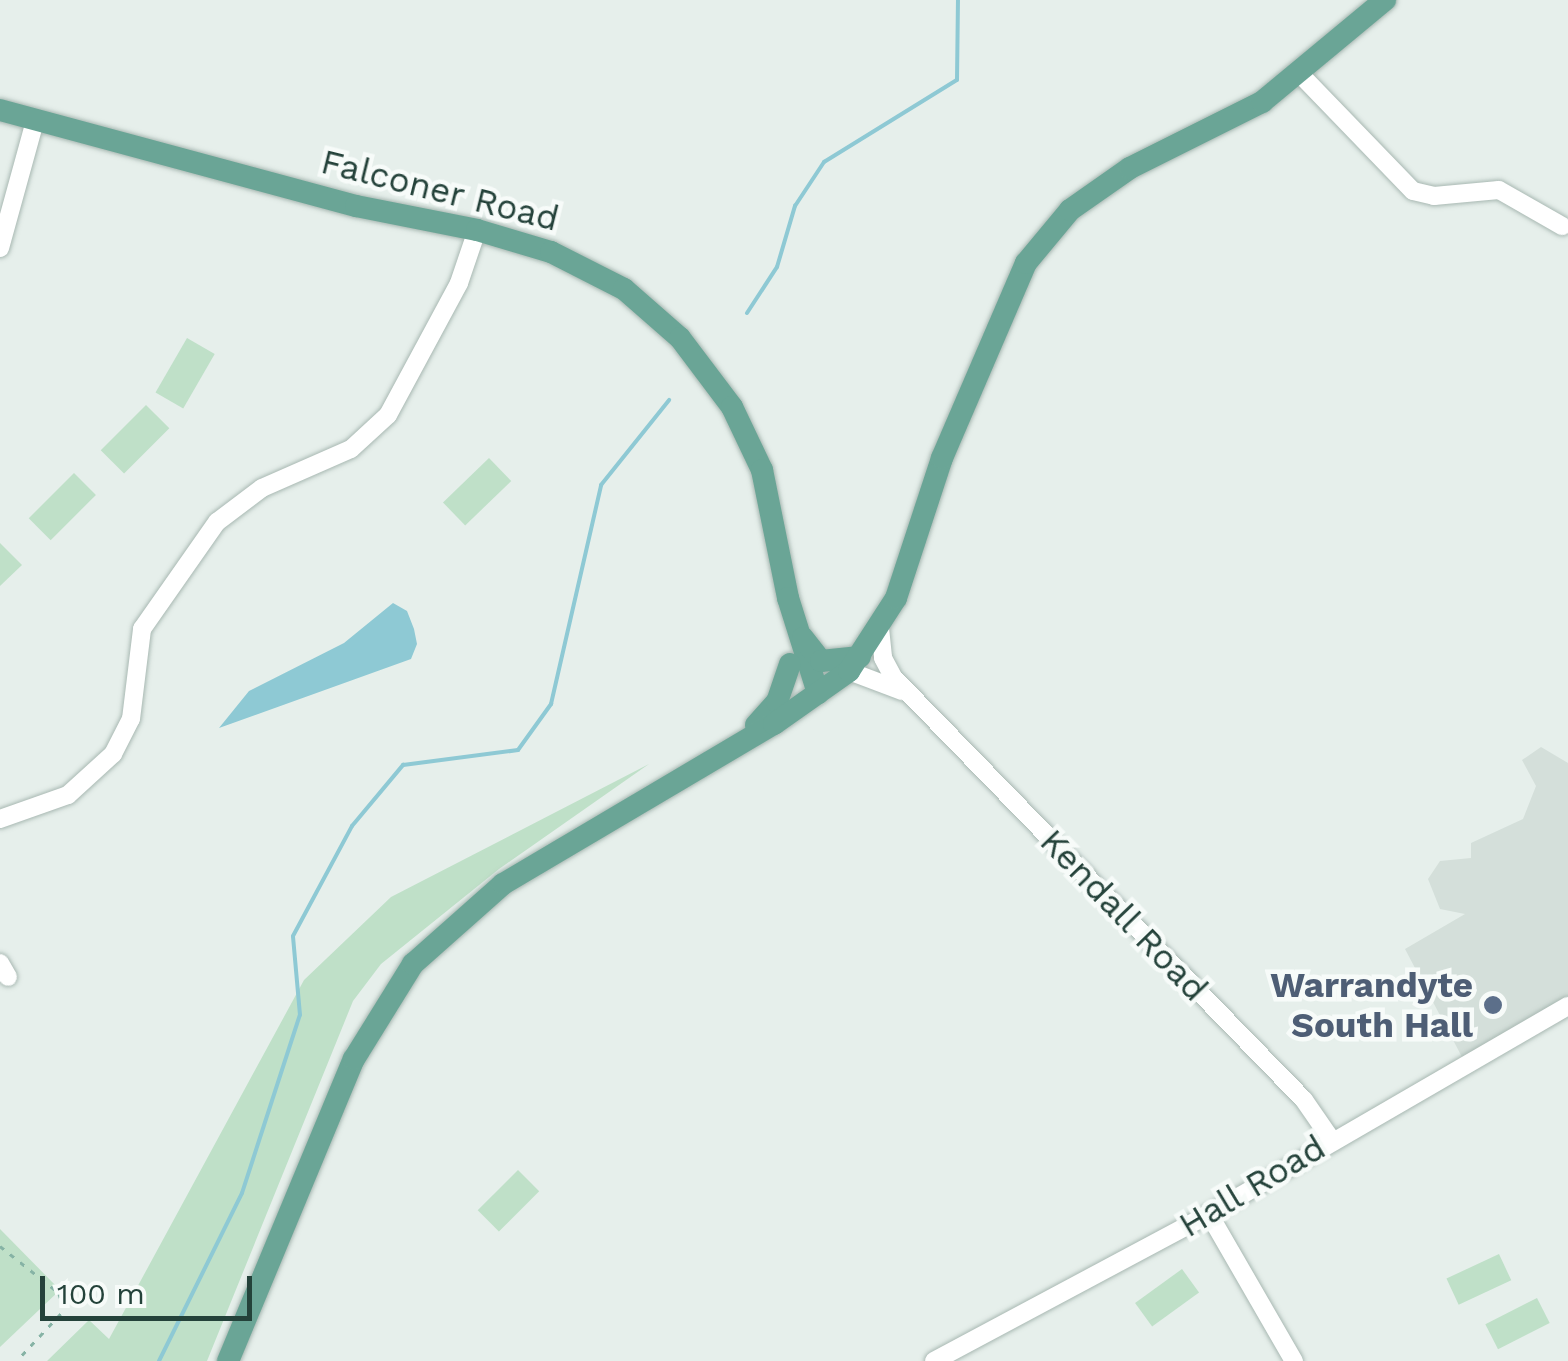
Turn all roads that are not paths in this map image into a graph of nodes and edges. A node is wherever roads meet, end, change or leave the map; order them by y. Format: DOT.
graph roads {
  1 [pos="1385,0"];
  2 [pos="1299,73"];
  3 [pos="0,110"];
  4 [pos="35,121"];
  5 [pos="1562,226"];
  6 [pos="477,230"];
  7 [pos="0,248"];
  8 [pos="788,598"];
  9 [pos="794,622"];
  10 [pos="880,628"];
  11 [pos="790,664"];
  12 [pos="854,664"];
  13 [pos="911,696"];
  14 [pos="812,698"];
  15 [pos="678,778"];
  16 [pos="0,818"];
  17 [pos="1568,1006"];
  18 [pos="1331,1139"];
  19 [pos="1209,1214"];
  20 [pos="937,1360"];
  21 [pos="228,1361"];
  22 [pos="1294,1361"];
  1 -- 2 [label="main road"];
  2 -- 5 [label="street"];
  2 -- 10 [label="main road"];
  3 -- 4 [label="main road, Falconer Road"];
  4 -- 6 [label="main road, Falconer Road"];
  4 -- 7 [label="street"];
  6 -- 8 [label="main road, Falconer Road"];
  6 -- 16 [label="street"];
  8 -- 9 [label="main road, Falconer Road"];
  8 -- 11 [label="main road, Falconer Road"];
  9 -- 12 [label="main road"];
  9 -- 14 [label="main road, Falconer Road"];
  10 -- 12 [label="main road"];
  10 -- 13 [label="street, Kendall Road"];
  11 -- 14 [label="main road, Falconer Road"];
  11 -- 15 [label="main road"];
  12 -- 13 [label="street, Kendall Road"];
  12 -- 14 [label="main road"];
  13 -- 18 [label="street, Kendall Road"];
  14 -- 15 [label="main road"];
  15 -- 21 [label="main road"];
  17 -- 18 [label="street, Hall Road"];
  18 -- 19 [label="street, Hall Road"];
  19 -- 20 [label="street, Hall Road"];
  19 -- 22 [label="street"];
}
